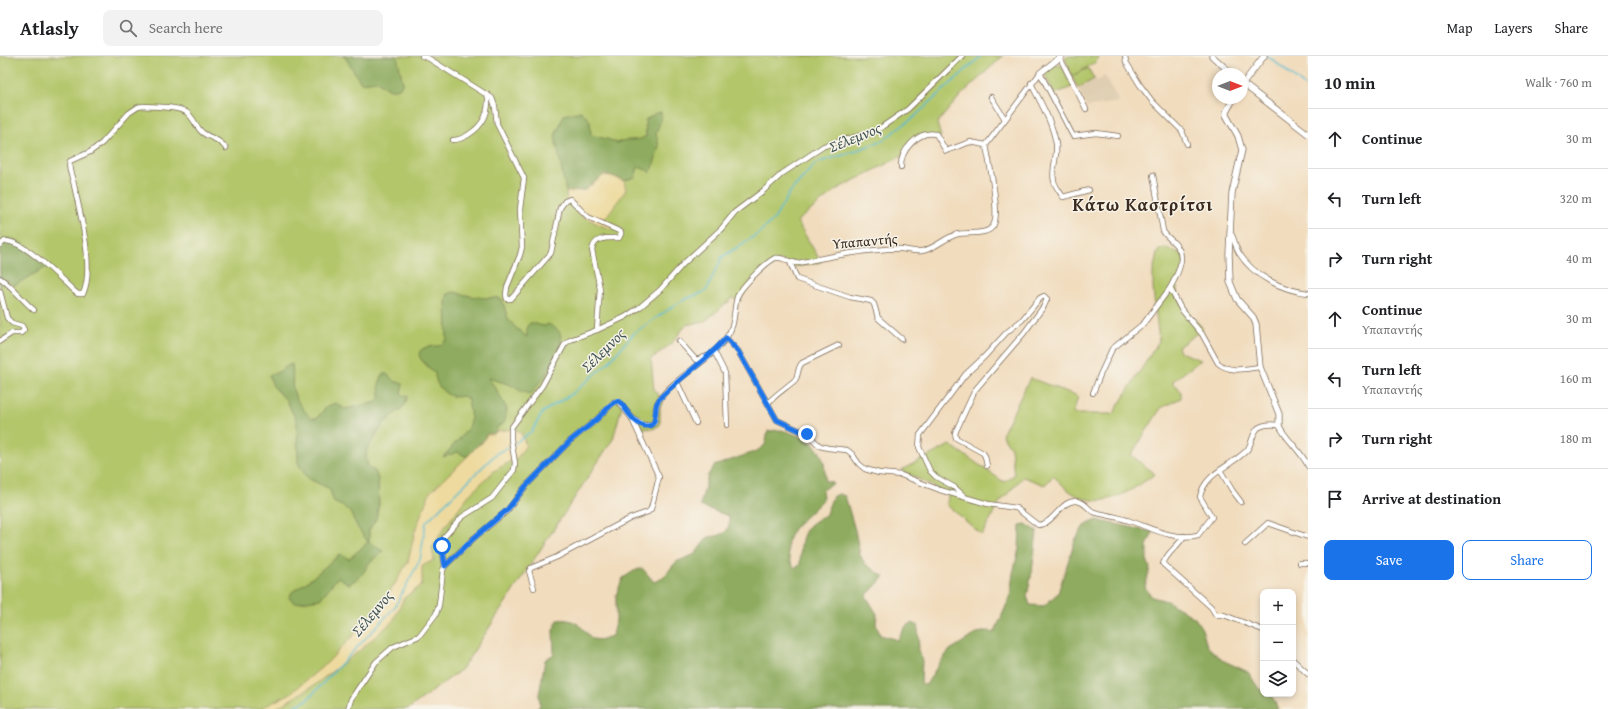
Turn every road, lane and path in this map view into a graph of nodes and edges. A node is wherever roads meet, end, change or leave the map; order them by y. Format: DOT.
graph roads {
  1 [pos="422,56"];
  2 [pos="962,56"];
  3 [pos="1125,56"];
  4 [pos="1212,56"];
  5 [pos="1264,56"];
  6 [pos="1061,57"];
  7 [pos="1225,68"];
  8 [pos="1040,73"];
  9 [pos="1248,77"];
  10 [pos="1031,84"];
  11 [pos="1248,89"];
  12 [pos="488,95"];
  13 [pos="991,97"];
  14 [pos="1231,104"];
  15 [pos="1086,109"];
  16 [pos="1005,119"];
  17 [pos="1308,134"];
  18 [pos="1118,136"];
  19 [pos="453,140"];
  20 [pos="1187,144"];
  21 [pos="986,145"];
  22 [pos="226,148"];
  23 [pos="901,167"];
  24 [pos="1153,175"];
  25 [pos="1089,190"];
  26 [pos="1230,235"];
  27 [pos="0,245"];
  28 [pos="790,262"];
  29 [pos="0,278"];
  30 [pos="1170,288"];
  31 [pos="0,291"];
  32 [pos="1308,293"];
  33 [pos="34,310"];
  34 [pos="598,330"];
  35 [pos="726,338"];
  36 [pos="902,339"];
  37 [pos="0,341"];
  38 [pos="679,341"];
  39 [pos="839,345"];
  40 [pos="714,351"];
  41 [pos="710,355"];
  42 [pos="1260,367"];
  43 [pos="677,382"];
  44 [pos="1093,393"];
  45 [pos="768,403"];
  46 [pos="631,417"];
  47 [pos="696,422"];
  48 [pos="727,425"];
  49 [pos="1279,425"];
  50 [pos="987,466"];
  51 [pos="1308,466"];
  52 [pos="1220,470"];
  53 [pos="964,496"];
  54 [pos="1241,502"];
  55 [pos="1184,536"];
  56 [pos="1308,537"];
  57 [pos="1245,544"];
  58 [pos="1300,563"];
  59 [pos="1308,563"];
  60 [pos="445,566"];
  61 [pos="534,588"];
  62 [pos="1260,629"];
  63 [pos="1294,661"];
  64 [pos="1308,674"];
  65 [pos="348,709"];
  1 -- 12 [label="street"];
  2 -- 34 [label="street"];
  3 -- 20 [label="street"];
  4 -- 7 [label="street"];
  5 -- 9 [label="street"];
  6 -- 8 [label="street"];
  6 -- 15 [label="street"];
  8 -- 10 [label="street"];
  8 -- 18 [label="street"];
  10 -- 16 [label="street"];
  10 -- 25 [label="street"];
  11 -- 17 [label="street"];
  12 -- 19 [label="street"];
  12 -- 34 [label="street"];
  13 -- 16 [label="street"];
  14 -- 26 [label="street"];
  16 -- 21 [label="street"];
  21 -- 23 [label="street"];
  21 -- 28 [label="street, Υπαπαντής"];
  22 -- 27 [label="street"];
  24 -- 30 [label="street"];
  26 -- 32 [label="street"];
  26 -- 42 [label="street"];
  28 -- 35 [label="street, Υπαπαντής"];
  28 -- 36 [label="street"];
  29 -- 33 [label="street"];
  30 -- 42 [label="street"];
  30 -- 44 [label="street"];
  31 -- 37 [label="street"];
  34 -- 60 [label="street"];
  35 -- 40 [label="street, Υπαπαντής"];
  35 -- 45 [label="street"];
  38 -- 41 [label="street"];
  39 -- 45 [label="street"];
  40 -- 41 [label="street, Υπαπαντής"];
  40 -- 48 [label="street"];
  41 -- 43 [label="street, Υπαπαντής"];
  42 -- 49 [label="street"];
  43 -- 46 [label="street, Υπαπαντής"];
  43 -- 47 [label="street"];
  45 -- 53 [label="street"];
  46 -- 60 [label="street"];
  46 -- 61 [label="street"];
  49 -- 51 [label="street"];
  49 -- 52 [label="street"];
  50 -- 53 [label="street"];
  52 -- 54 [label="street"];
  52 -- 55 [label="street"];
  53 -- 55 [label="street"];
  55 -- 62 [label="street"];
  56 -- 57 [label="street"];
  58 -- 59 [label="street"];
  60 -- 65 [label="street"];
  63 -- 64 [label="street"];
}
